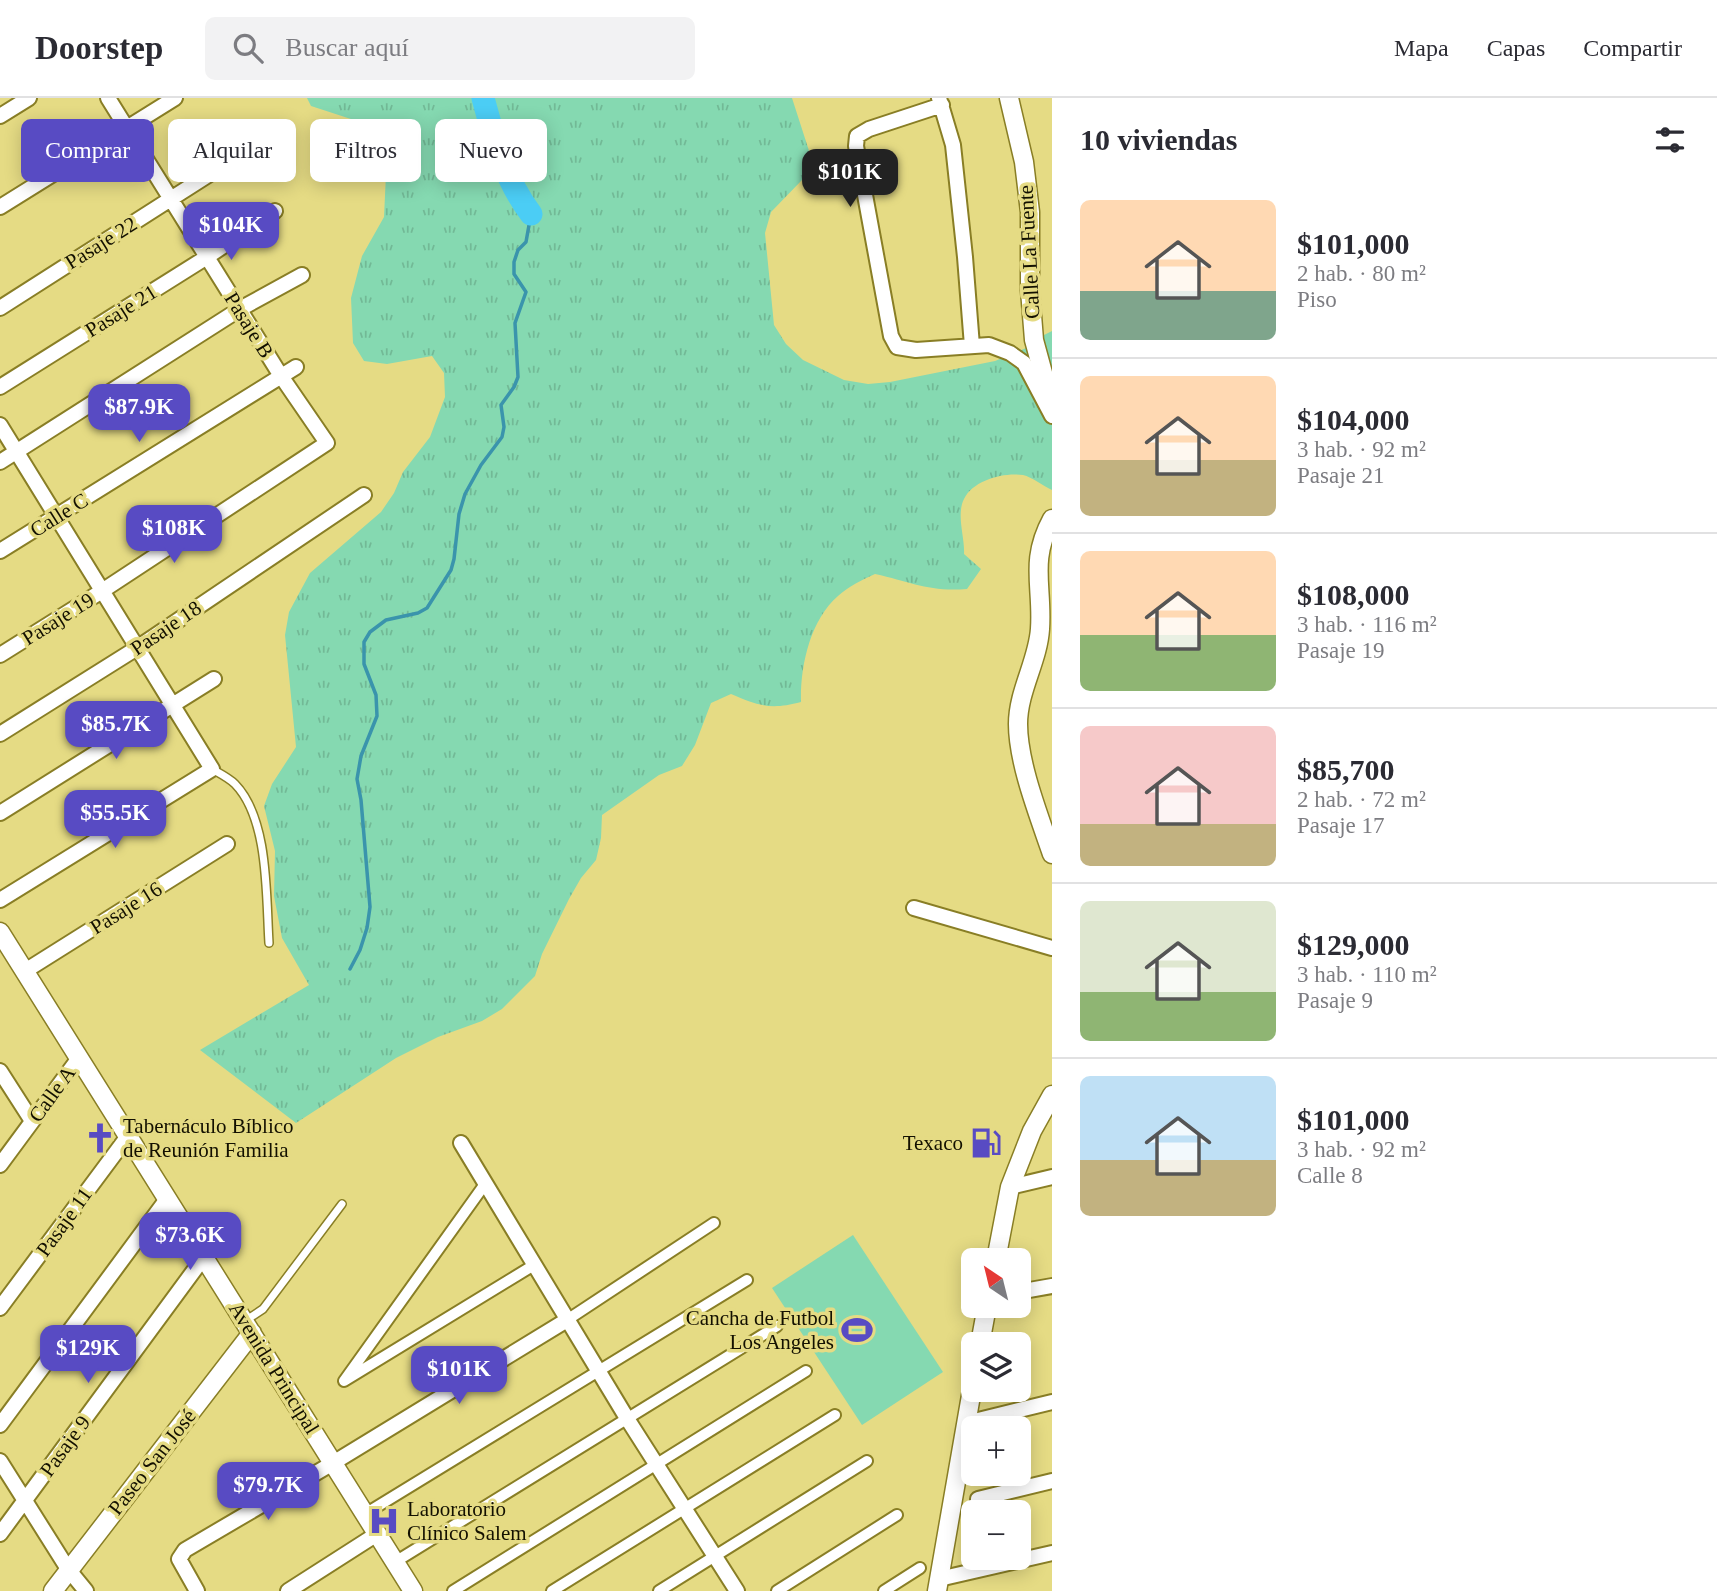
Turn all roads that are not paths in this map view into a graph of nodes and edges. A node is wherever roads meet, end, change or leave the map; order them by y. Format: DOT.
graph roads {
  1 [pos="29,98"];
  2 [pos="108,98"];
  3 [pos="175,98"];
  4 [pos="1009,98"];
  5 [pos="941,102"];
  6 [pos="0,116"];
  7 [pos="121,119"];
  8 [pos="141,119"];
  9 [pos="154,172"];
  10 [pos="40,182"];
  11 [pos="197,182"];
  12 [pos="171,199"];
  13 [pos="0,207"];
  14 [pos="275,211"];
  15 [pos="207,257"];
  16 [pos="302,275"];
  17 [pos="0,308"];
  18 [pos="240,310"];
  19 [pos="972,346"];
  20 [pos="296,368"];
  21 [pos="281,376"];
  22 [pos="0,387"];
  23 [pos="1052,406"];
  24 [pos="1052,416"];
  25 [pos="0,425"];
  26 [pos="327,443"];
  27 [pos="16,451"];
  28 [pos="0,462"];
  29 [pos="364,495"];
  30 [pos="57,516"];
  31 [pos="1052,519"];
  32 [pos="0,551"];
  33 [pos="103,591"];
  34 [pos="138,648"];
  35 [pos="0,655"];
  36 [pos="214,679"];
  37 [pos="172,705"];
  38 [pos="0,734"];
  39 [pos="212,769"];
  40 [pos="0,813"];
  41 [pos="227,844"];
  42 [pos="1052,854"];
  43 [pos="0,900"];
  44 [pos="914,908"];
  45 [pos="0,932"];
  46 [pos="269,943"];
  47 [pos="1052,948"];
  48 [pos="24,971"];
  49 [pos="79,1058"];
  50 [pos="0,1071"];
  51 [pos="1052,1095"];
  52 [pos="32,1121"];
  53 [pos="128,1136"];
  54 [pos="461,1143"];
  55 [pos="0,1165"];
  56 [pos="1052,1177"];
  57 [pos="485,1184"];
  58 [pos="1010,1187"];
  59 [pos="167,1199"];
  60 [pos="342,1204"];
  61 [pos="714,1223"];
  62 [pos="998,1248"];
  63 [pos="204,1257"];
  64 [pos="534,1265"];
  65 [pos="747,1280"];
  66 [pos="1052,1286"];
  67 [pos="1031,1290"];
  68 [pos="0,1308"];
  69 [pos="567,1320"];
  70 [pos="777,1326"];
  71 [pos="248,1327"];
  72 [pos="806,1371"];
  73 [pos="600,1372"];
  74 [pos="1052,1402"];
  75 [pos="835,1415"];
  76 [pos="995,1416"];
  77 [pos="628,1420"];
  78 [pos="0,1425"];
  79 [pos="961,1452"];
  80 [pos="0,1461"];
  81 [pos="867,1461"];
  82 [pos="333,1463"];
  83 [pos="657,1464"];
  84 [pos="1052,1481"];
  85 [pos="978,1499"];
  86 [pos="24,1501"];
  87 [pos="686,1509"];
  88 [pos="365,1514"];
  89 [pos="897,1515"];
  90 [pos="0,1534"];
  91 [pos="377,1534"];
  92 [pos="1052,1552"];
  93 [pos="715,1556"];
  94 [pos="395,1562"];
  95 [pos="920,1568"];
  96 [pos="68,1569"];
  97 [pos="938,1585"];
  98 [pos="53,1591"];
  99 [pos="86,1591"];
  100 [pos="197,1591"];
  101 [pos="288,1591"];
  102 [pos="413,1591"];
  103 [pos="453,1591"];
  104 [pos="552,1591"];
  105 [pos="659,1591"];
  106 [pos="737,1591"];
  107 [pos="777,1591"];
  108 [pos="884,1591"];
  1 -- 6 [label="street"];
  2 -- 7 [label="street, Pasaje B"];
  3 -- 8 [label="street"];
  4 -- 23 [label="street, Calle La Fuente"];
  5 -- 19 [label="street"];
  5 -- 19 [label="street"];
  9 -- 12 [label="street, Pasaje B"];
  10 -- 13 [label="street"];
  11 -- 12 [label="street, Pasaje 22"];
  12 -- 15 [label="street, Pasaje B"];
  12 -- 17 [label="street, Pasaje 22"];
  14 -- 15 [label="street, Pasaje 21"];
  15 -- 18 [label="street, Pasaje B"];
  15 -- 22 [label="street, Pasaje 21"];
  16 -- 18 [label="street"];
  18 -- 21 [label="street, Pasaje B"];
  18 -- 27 [label="street"];
  19 -- 24 [label="street"];
  20 -- 21 [label="street, Calle C"];
  21 -- 26 [label="street, Pasaje B"];
  21 -- 30 [label="street, Calle C"];
  25 -- 27 [label="street"];
  26 -- 33 [label="street, Pasaje 19"];
  27 -- 28 [label="street"];
  27 -- 30 [label="street"];
  29 -- 34 [label="street, Pasaje 18"];
  30 -- 32 [label="street, Calle C"];
  30 -- 33 [label="street"];
  31 -- 42 [label="street"];
  33 -- 34 [label="street"];
  33 -- 35 [label="street, Pasaje 19"];
  34 -- 37 [label="street"];
  34 -- 38 [label="street, Pasaje 18"];
  36 -- 37 [label="street"];
  37 -- 39 [label="street"];
  37 -- 40 [label="street"];
  39 -- 43 [label="street"];
  39 -- 46 [label="lane"];
  41 -- 48 [label="street, Pasaje 16"];
  44 -- 47 [label="street"];
  45 -- 48 [label="street, Avenida Principal"];
  48 -- 49 [label="street, Avenida Principal"];
  49 -- 52 [label="street, Calle A"];
  49 -- 53 [label="street, Avenida Principal"];
  50 -- 52 [label="street"];
  51 -- 58 [label="street"];
  52 -- 55 [label="street, Calle A"];
  53 -- 59 [label="street, Avenida Principal"];
  53 -- 68 [label="street, Pasaje 11"];
  54 -- 57 [label="street"];
  56 -- 58 [label="street"];
  57 -- 64 [label="street"];
  57 -- 64 [label="street"];
  58 -- 62 [label="street"];
  59 -- 63 [label="street, Avenida Principal"];
  59 -- 78 [label="street"];
  60 -- 71 [label="lane"];
  61 -- 69 [label="street"];
  63 -- 71 [label="street, Avenida Principal"];
  63 -- 86 [label="street, Pasaje 9"];
  64 -- 69 [label="street"];
  65 -- 73 [label="street"];
  66 -- 67 [label="street"];
  69 -- 73 [label="street"];
  69 -- 82 [label="street"];
  70 -- 77 [label="street"];
  71 -- 82 [label="street, Avenida Principal"];
  71 -- 96 [label="street, Paseo San José"];
  72 -- 83 [label="street"];
  73 -- 77 [label="street"];
  73 -- 88 [label="street"];
  74 -- 76 [label="street"];
  75 -- 87 [label="street"];
  77 -- 83 [label="street"];
  77 -- 94 [label="street"];
  79 -- 97 [label="street"];
  80 -- 86 [label="street"];
  81 -- 93 [label="street"];
  82 -- 88 [label="street, Avenida Principal"];
  82 -- 100 [label="street"];
  83 -- 87 [label="street"];
  83 -- 103 [label="street"];
  84 -- 85 [label="street"];
  86 -- 90 [label="street, Pasaje 9"];
  86 -- 96 [label="street"];
  87 -- 93 [label="street"];
  87 -- 104 [label="street"];
  88 -- 91 [label="street, Avenida Principal"];
  89 -- 107 [label="street"];
  91 -- 94 [label="street, Avenida Principal"];
  91 -- 101 [label="street"];
  92 -- 97 [label="street"];
  93 -- 105 [label="street"];
  93 -- 106 [label="street"];
  94 -- 102 [label="street, Avenida Principal"];
  95 -- 108 [label="street"];
  96 -- 98 [label="street, Paseo San José"];
  96 -- 99 [label="street"];
}
